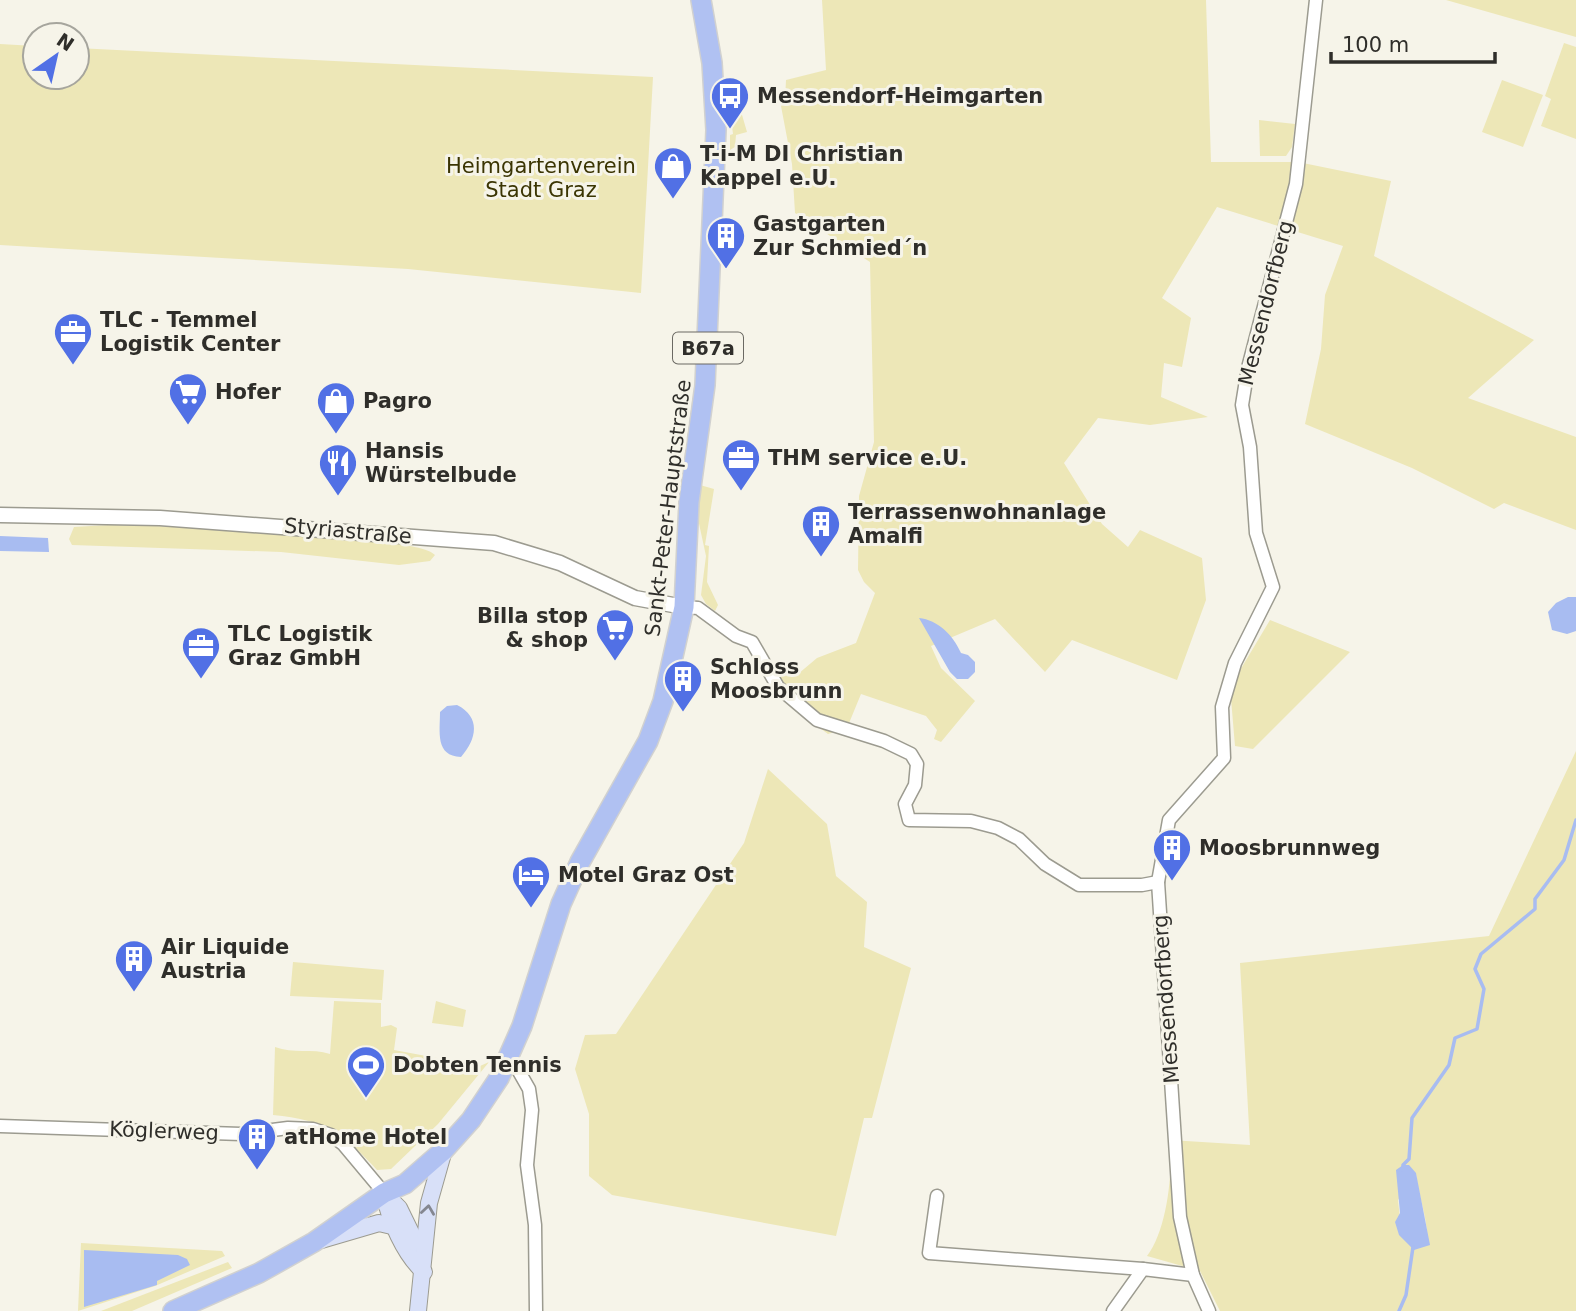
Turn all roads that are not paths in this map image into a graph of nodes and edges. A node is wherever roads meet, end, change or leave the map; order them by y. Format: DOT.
graph roads {
  1 [pos="701,0"];
  2 [pos="1316,0"];
  3 [pos="0,515"];
  4 [pos="684,607"];
  5 [pos="1158,882"];
  6 [pos="506,1063"];
  7 [pos="0,1126"];
  8 [pos="444,1150"];
  9 [pos="384,1193"];
  10 [pos="937,1196"];
  11 [pos="396,1227"];
  12 [pos="314,1242"];
  13 [pos="424,1265"];
  14 [pos="1143,1269"];
  15 [pos="1193,1275"];
  16 [pos="173,1311"];
  17 [pos="418,1311"];
  18 [pos="536,1311"];
  19 [pos="1113,1311"];
  20 [pos="1209,1311"];
  1 -- 4 [label="main road, Sankt-Peter-Hauptstraße / B67a"];
  2 -- 5 [label="street, Messendorfberg"];
  3 -- 4 [label="street, Styriastraße"];
  4 -- 5 [label="street"];
  4 -- 6 [label="main road, Sankt-Peter-Hauptstraße / B67a"];
  5 -- 15 [label="street, Messendorfberg"];
  6 -- 8 [label="main road, Sankt-Peter-Hauptstraße / B67a"];
  6 -- 18 [label="street"];
  7 -- 9 [label="street, Köglerweg"];
  8 -- 9 [label="main road, B67a"];
  13 -- 8 [label="main road, Sankt-Peter-Hauptstraße, one-way"];
  9 -- 11 [label="main road"];
  9 -- 12 [label="main road, B67a"];
  9 -- 13 [label="main road"];
  10 -- 14 [label="street"];
  11 -- 12 [label="main road"];
  11 -- 13 [label="main road"];
  12 -- 16 [label="main road, B67a"];
  13 -- 17 [label="main road, Sankt-Peter-Hauptstraße"];
  14 -- 15 [label="street"];
  14 -- 19 [label="street"];
  15 -- 20 [label="street, Messendorfberg"];
}
